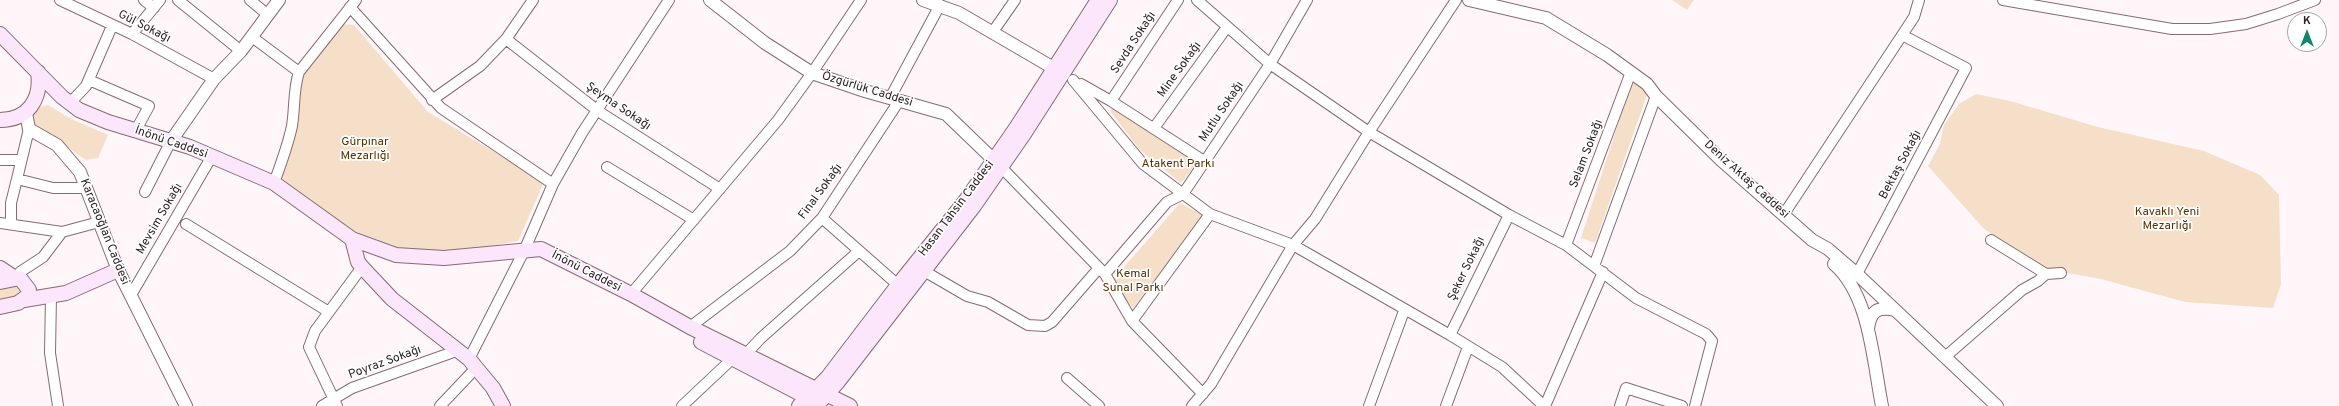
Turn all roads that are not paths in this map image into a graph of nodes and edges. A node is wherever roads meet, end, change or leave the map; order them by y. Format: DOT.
graph roads {
  1 [pos="60,0"];
  2 [pos="144,0"];
  3 [pos="178,0"];
  4 [pos="250,0"];
  5 [pos="279,0"];
  6 [pos="521,0"];
  7 [pos="669,0"];
  8 [pos="710,0"];
  9 [pos="861,0"];
  10 [pos="924,0"];
  11 [pos="1015,0"];
  12 [pos="1098,0"];
  13 [pos="1110,0"];
  14 [pos="1178,0"];
  15 [pos="1197,0"];
  16 [pos="1307,0"];
  17 [pos="1456,0"];
  18 [pos="1469,0"];
  19 [pos="1919,0"];
  20 [pos="2003,0"];
  21 [pos="2314,0"];
  22 [pos="157,4"];
  23 [pos="353,4"];
  24 [pos="531,4"];
  25 [pos="940,5"];
  26 [pos="268,15"];
  27 [pos="112,26"];
  28 [pos="1227,27"];
  29 [pos="992,33"];
  30 [pos="0,34"];
  31 [pos="132,34"];
  32 [pos="1902,35"];
  33 [pos="252,37"];
  34 [pos="506,40"];
  35 [pos="241,51"];
  36 [pos="1270,64"];
  37 [pos="38,72"];
  38 [pos="299,72"];
  39 [pos="1632,72"];
  40 [pos="812,73"];
  41 [pos="1063,74"];
  42 [pos="214,79"];
  43 [pos="89,80"];
  44 [pos="1656,96"];
  45 [pos="65,100"];
  46 [pos="432,100"];
  47 [pos="894,100"];
  48 [pos="1111,101"];
  49 [pos="30,108"];
  50 [pos="598,111"];
  51 [pos="0,120"];
  52 [pos="1154,128"];
  53 [pos="29,129"];
  54 [pos="136,130"];
  55 [pos="1369,132"];
  56 [pos="171,140"];
  57 [pos="212,156"];
  58 [pos="0,160"];
  59 [pos="20,160"];
  60 [pos="1204,162"];
  61 [pos="998,163"];
  62 [pos="607,167"];
  63 [pos="17,179"];
  64 [pos="274,183"];
  65 [pos="553,184"];
  66 [pos="84,188"];
  67 [pos="720,189"];
  68 [pos="145,192"];
  69 [pos="1183,194"];
  70 [pos="1210,214"];
  71 [pos="1784,214"];
  72 [pos="1508,215"];
  73 [pos="822,218"];
  74 [pos="694,220"];
  75 [pos="99,222"];
  76 [pos="0,223"];
  77 [pos="11,223"];
  78 [pos="186,224"];
  79 [pos="62,232"];
  80 [pos="352,239"];
  81 [pos="1812,240"];
  82 [pos="1991,240"];
  83 [pos="1293,246"];
  84 [pos="1566,246"];
  85 [pos="526,250"];
  86 [pos="859,251"];
  87 [pos="1594,266"];
  88 [pos="362,267"];
  89 [pos="0,268"];
  90 [pos="118,270"];
  91 [pos="924,271"];
  92 [pos="1102,271"];
  93 [pos="1603,272"];
  94 [pos="2061,273"];
  95 [pos="1857,274"];
  96 [pos="2046,274"];
  97 [pos="21,281"];
  98 [pos="0,282"];
  99 [pos="898,285"];
  100 [pos="631,294"];
  101 [pos="131,295"];
  102 [pos="51,296"];
  103 [pos="24,300"];
  104 [pos="0,307"];
  105 [pos="1895,310"];
  106 [pos="1404,311"];
  107 [pos="329,312"];
  108 [pos="1132,321"];
  109 [pos="690,327"];
  110 [pos="1450,335"];
  111 [pos="1870,344"];
  112 [pos="1468,347"];
  113 [pos="746,354"];
  114 [pos="1945,357"];
  115 [pos="468,359"];
  116 [pos="732,359"];
  117 [pos="1068,378"];
  118 [pos="1203,394"];
  119 [pos="816,401"];
  120 [pos="335,402"];
  121 [pos="1541,405"];
  122 [pos="58,406"];
  123 [pos="186,406"];
  124 [pos="322,406"];
  125 [pos="440,406"];
  126 [pos="503,406"];
  127 [pos="682,406"];
  128 [pos="850,406"];
  129 [pos="1099,406"];
  130 [pos="1192,406"];
  131 [pos="1369,406"];
  132 [pos="1446,406"];
  133 [pos="1620,406"];
  134 [pos="1682,406"];
  135 [pos="1695,406"];
  136 [pos="1882,406"];
  137 [pos="1997,406"];
  1 -- 27 [label="street, Gül Sokağı"];
  2 -- 22 [label="street"];
  3 -- 35 [label="street"];
  4 -- 26 [label="street"];
  5 -- 26 [label="street"];
  6 -- 24 [label="street"];
  7 -- 50 [label="street"];
  8 -- 40 [label="street, Özgürlük Caddesi"];
  9 -- 40 [label="street"];
  10 -- 25 [label="street"];
  11 -- 29 [label="street"];
  12 -- 41 [label="main road, Hasan Tahsin Caddesi"];
  13 -- 41 [label="main road, Hasan Tahsin Caddesi"];
  14 -- 48 [label="street, Sevda Sokağı"];
  15 -- 28 [label="street"];
  16 -- 36 [label="street, Mutlu Sokağı"];
  17 -- 55 [label="street"];
  18 -- 39 [label="street, Deniz Aktaş Caddesi"];
  19 -- 32 [label="street"];
  20 -- 21 [label="street"];
  22 -- 31 [label="street"];
  23 -- 38 [label="street"];
  23 -- 46 [label="street"];
  24 -- 34 [label="street"];
  25 -- 29 [label="street"];
  25 -- 47 [label="street, Final Sokağı"];
  26 -- 33 [label="street"];
  27 -- 31 [label="street, Gül Sokağı"];
  27 -- 43 [label="street"];
  28 -- 36 [label="street"];
  28 -- 52 [label="street, Mine Sokağı"];
  29 -- 41 [label="street"];
  30 -- 37 [label="main road, İnönü Caddesi"];
  31 -- 42 [label="street, Gül Sokağı"];
  32 -- 71 [label="street"];
  32 -- 95 [label="street, Bektaş Sokağı"];
  33 -- 35 [label="street"];
  33 -- 38 [label="street"];
  34 -- 46 [label="street"];
  34 -- 50 [label="street, Şeyma Sokağı"];
  35 -- 42 [label="street"];
  36 -- 55 [label="street"];
  36 -- 60 [label="street, Mutlu Sokağı"];
  37 -- 45 [label="main road, İnönü Caddesi"];
  37 -- 49 [label="main road"];
  38 -- 64 [label="street"];
  39 -- 44 [label="street, Deniz Aktaş Caddesi"];
  39 -- 84 [label="street, Selam Sokağı"];
  40 -- 47 [label="street, Özgürlük Caddesi"];
  40 -- 67 [label="street"];
  41 -- 48 [label="street"];
  41 -- 61 [label="main road, Hasan Tahsin Caddesi"];
  41 -- 69 [label="street"];
  42 -- 56 [label="street"];
  43 -- 45 [label="street"];
  43 -- 54 [label="street"];
  44 -- 71 [label="street, Deniz Aktaş Caddesi"];
  44 -- 87 [label="street"];
  45 -- 49 [label="main road"];
  45 -- 54 [label="main road, İnönü Caddesi"];
  46 -- 65 [label="street"];
  47 -- 61 [label="street, Özgürlük Caddesi"];
  47 -- 73 [label="street, Final Sokağı"];
  48 -- 52 [label="street"];
  49 -- 51 [label="main road"];
  49 -- 53 [label="street"];
  50 -- 65 [label="street"];
  50 -- 67 [label="street, Şeyma Sokağı"];
  52 -- 60 [label="street"];
  53 -- 59 [label="street"];
  53 -- 66 [label="street, Karacaoğlan Caddesi"];
  54 -- 56 [label="main road, İnönü Caddesi"];
  55 -- 72 [label="street"];
  55 -- 83 [label="street"];
  56 -- 57 [label="main road, İnönü Caddesi"];
  56 -- 68 [label="street"];
  57 -- 64 [label="main road, İnönü Caddesi"];
  57 -- 101 [label="street, Mevsim Sokağı"];
  58 -- 59 [label="street"];
  59 -- 63 [label="street"];
  60 -- 69 [label="street, Mutlu Sokağı"];
  61 -- 91 [label="main road, Hasan Tahsin Caddesi"];
  61 -- 92 [label="street"];
  61 -- 99 [label="main road, Hasan Tahsin Caddesi"];
  62 -- 74 [label="street"];
  63 -- 66 [label="street"];
  63 -- 77 [label="street"];
  64 -- 80 [label="main road, İnönü Caddesi"];
  65 -- 85 [label="street"];
  66 -- 75 [label="street, Karacaoğlan Caddesi"];
  67 -- 74 [label="street"];
  69 -- 70 [label="street"];
  69 -- 92 [label="street"];
  70 -- 83 [label="street"];
  70 -- 108 [label="street"];
  71 -- 81 [label="street, Deniz Aktaş Caddesi"];
  72 -- 84 [label="street"];
  72 -- 110 [label="street, Şeker Sokağı"];
  73 -- 86 [label="street"];
  73 -- 109 [label="street, Final Sokağı"];
  74 -- 100 [label="street"];
  75 -- 79 [label="street"];
  75 -- 90 [label="street, Karacaoğlan Caddesi"];
  76 -- 77 [label="street"];
  77 -- 79 [label="street"];
  78 -- 107 [label="street"];
  79 -- 97 [label="street"];
  80 -- 85 [label="main road, İnönü Caddesi"];
  80 -- 88 [label="main road"];
  81 -- 95 [label="street, Deniz Aktaş Caddesi"];
  81 -- 111 [label="street"];
  82 -- 96 [label="street"];
  83 -- 106 [label="street"];
  83 -- 118 [label="street"];
  84 -- 87 [label="street"];
  85 -- 100 [label="main road, İnönü Caddesi"];
  85 -- 115 [label="street"];
  85 -- 116 [label="main road, İnönü Caddesi"];
  86 -- 99 [label="street"];
  86 -- 113 [label="street"];
  87 -- 93 [label="street"];
  88 -- 107 [label="street"];
  88 -- 115 [label="main road"];
  89 -- 97 [label="main road"];
  90 -- 101 [label="street, Karacaoğlan Caddesi"];
  90 -- 102 [label="main road"];
  91 -- 92 [label="street"];
  91 -- 119 [label="main road, Hasan Tahsin Caddesi"];
  92 -- 108 [label="street"];
  93 -- 121 [label="street"];
  93 -- 135 [label="street"];
  94 -- 96 [label="street"];
  95 -- 105 [label="street, Deniz Aktaş Caddesi"];
  96 -- 114 [label="street"];
  97 -- 98 [label="main road"];
  97 -- 102 [label="main road"];
  97 -- 103 [label="main road"];
  99 -- 119 [label="main road, Hasan Tahsin Caddesi"];
  100 -- 109 [label="main road, İnönü Caddesi"];
  101 -- 123 [label="street, Karacaoğlan Caddesi"];
  102 -- 103 [label="main road"];
  102 -- 122 [label="street"];
  103 -- 104 [label="main road"];
  105 -- 111 [label="street"];
  105 -- 114 [label="street, Deniz Aktaş Caddesi"];
  106 -- 110 [label="street"];
  106 -- 131 [label="street"];
  107 -- 120 [label="street"];
  108 -- 118 [label="street"];
  109 -- 113 [label="main road, İnönü Caddesi"];
  110 -- 112 [label="street"];
  111 -- 136 [label="street"];
  112 -- 121 [label="street"];
  112 -- 132 [label="street"];
  113 -- 119 [label="main road, İnönü Caddesi"];
  114 -- 137 [label="street, Deniz Aktaş Caddesi"];
  115 -- 120 [label="street, Poyraz Sokağı"];
  115 -- 125 [label="street"];
  115 -- 126 [label="main road"];
  116 -- 119 [label="main road, İnönü Caddesi"];
  116 -- 127 [label="street"];
  117 -- 129 [label="street"];
  118 -- 130 [label="street"];
  119 -- 128 [label="main road, İnönü Caddesi"];
  120 -- 124 [label="street, Poyraz Sokağı"];
  133 -- 134 [label="street"];
}
